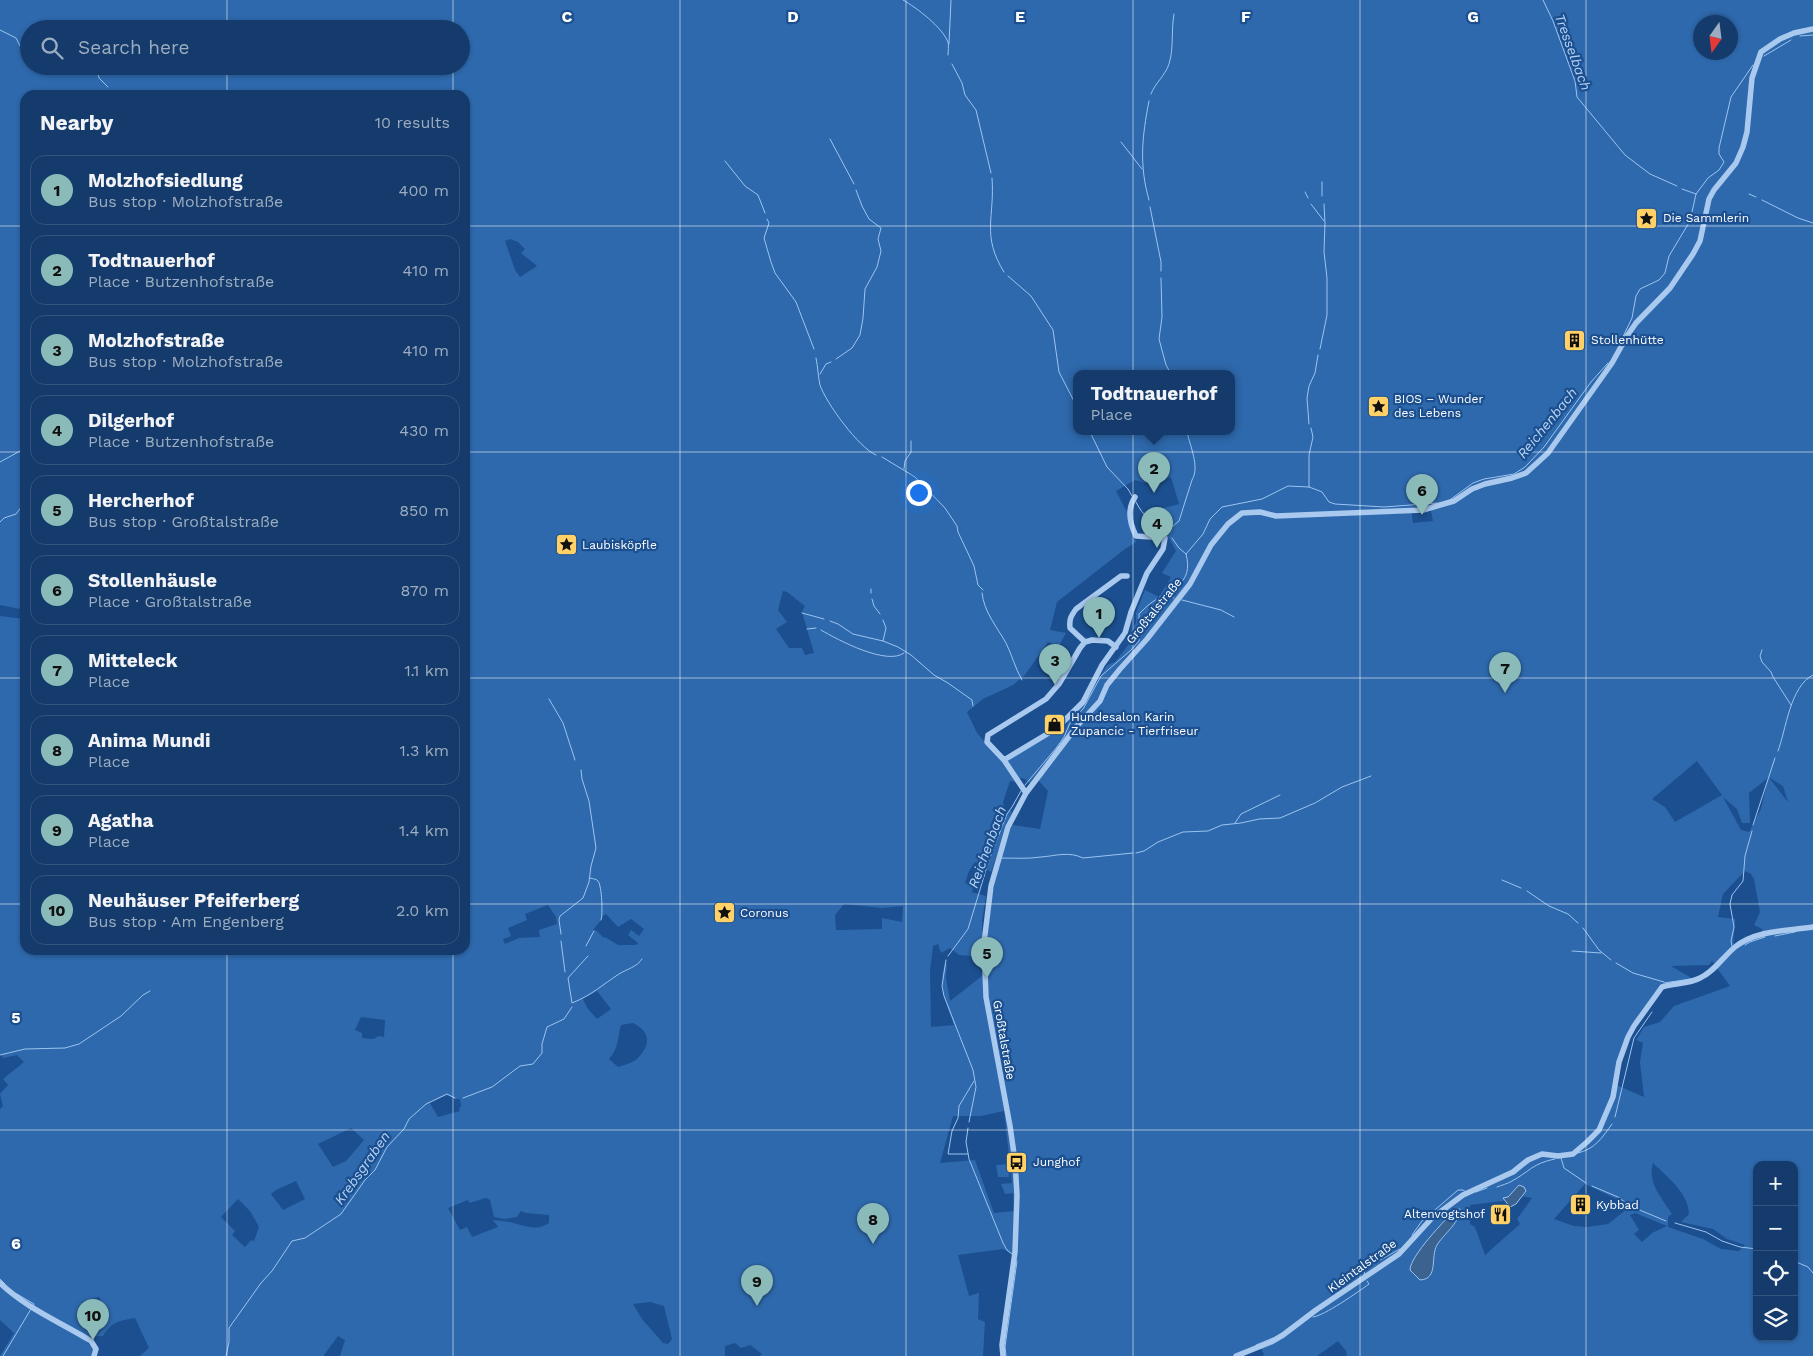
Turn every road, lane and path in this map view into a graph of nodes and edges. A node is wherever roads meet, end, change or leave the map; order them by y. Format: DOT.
graph roads {
  1 [pos="1813,29"];
  2 [pos="1135,497"];
  3 [pos="1127,576"];
  4 [pos="1085,642"];
  5 [pos="1116,647"];
  6 [pos="1004,760"];
  7 [pos="1024,790"];
  8 [pos="1813,927"];
  9 [pos="0,1283"];
  10 [pos="94,1356"];
  11 [pos="1003,1356"];
  12 [pos="1236,1356"];
  1 -- 7 [label="street, Großtalstraße"];
  2 -- 5 [label="street"];
  3 -- 4 [label="street"];
  4 -- 5 [label="street"];
  4 -- 6 [label="street"];
  5 -- 6 [label="street"];
  6 -- 7 [label="street"];
  7 -- 11 [label="street, Großtalstraße"];
  8 -- 12 [label="street, Kleintalstraße"];
  9 -- 10 [label="street"];
}
